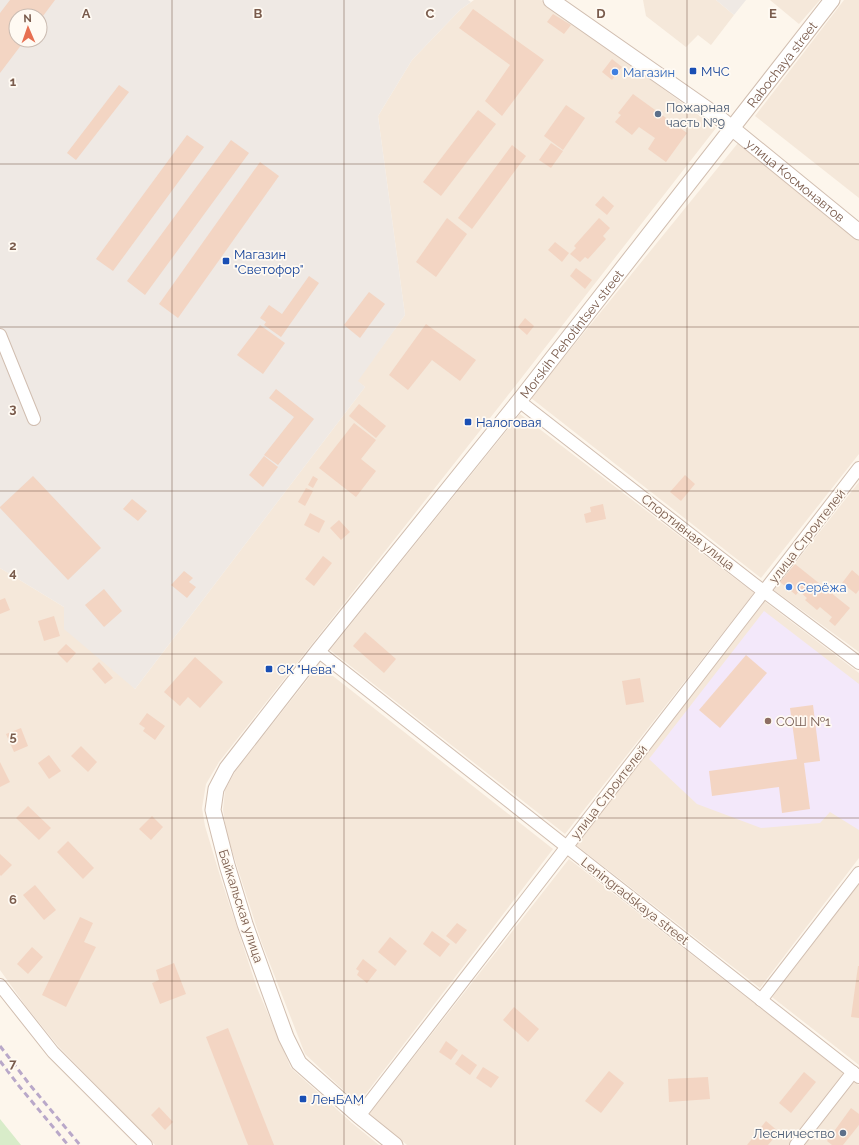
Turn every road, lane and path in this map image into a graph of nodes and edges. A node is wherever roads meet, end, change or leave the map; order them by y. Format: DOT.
graph roads {
  1 [pos="551,0"];
  2 [pos="832,0"];
  3 [pos="733,128"];
  4 [pos="859,232"];
  5 [pos="0,336"];
  6 [pos="519,401"];
  7 [pos="34,419"];
  8 [pos="859,468"];
  9 [pos="764,591"];
  10 [pos="318,651"];
  11 [pos="859,663"];
  12 [pos="567,847"];
  13 [pos="859,873"];
  14 [pos="0,985"];
  15 [pos="761,1000"];
  16 [pos="856,1074"];
  17 [pos="359,1116"];
  18 [pos="146,1145"];
  19 [pos="395,1145"];
  20 [pos="796,1145"];
  1 -- 3 [label="street, улица Космонавтов"];
  2 -- 3 [label="street, Rabochaya street"];
  3 -- 4 [label="street, улица Космонавтов"];
  3 -- 6 [label="street, Morskih Pehotintsev street"];
  5 -- 7 [label="street"];
  6 -- 9 [label="street, Спортивная улица"];
  6 -- 10 [label="street, Morskih Pehotintsev street"];
  8 -- 9 [label="street, улица Строителей"];
  9 -- 11 [label="street, Спортивная улица"];
  9 -- 12 [label="street, улица Строителей"];
  10 -- 12 [label="street, Leningradskaya street"];
  10 -- 17 [label="street, Байкальская улица"];
  12 -- 15 [label="street, Leningradskaya street"];
  12 -- 17 [label="street, улица Строителей"];
  13 -- 15 [label="street"];
  14 -- 18 [label="street"];
  15 -- 16 [label="street, Leningradskaya street"];
  16 -- 20 [label="street"];
  17 -- 19 [label="street, Байкальская улица"];
}
